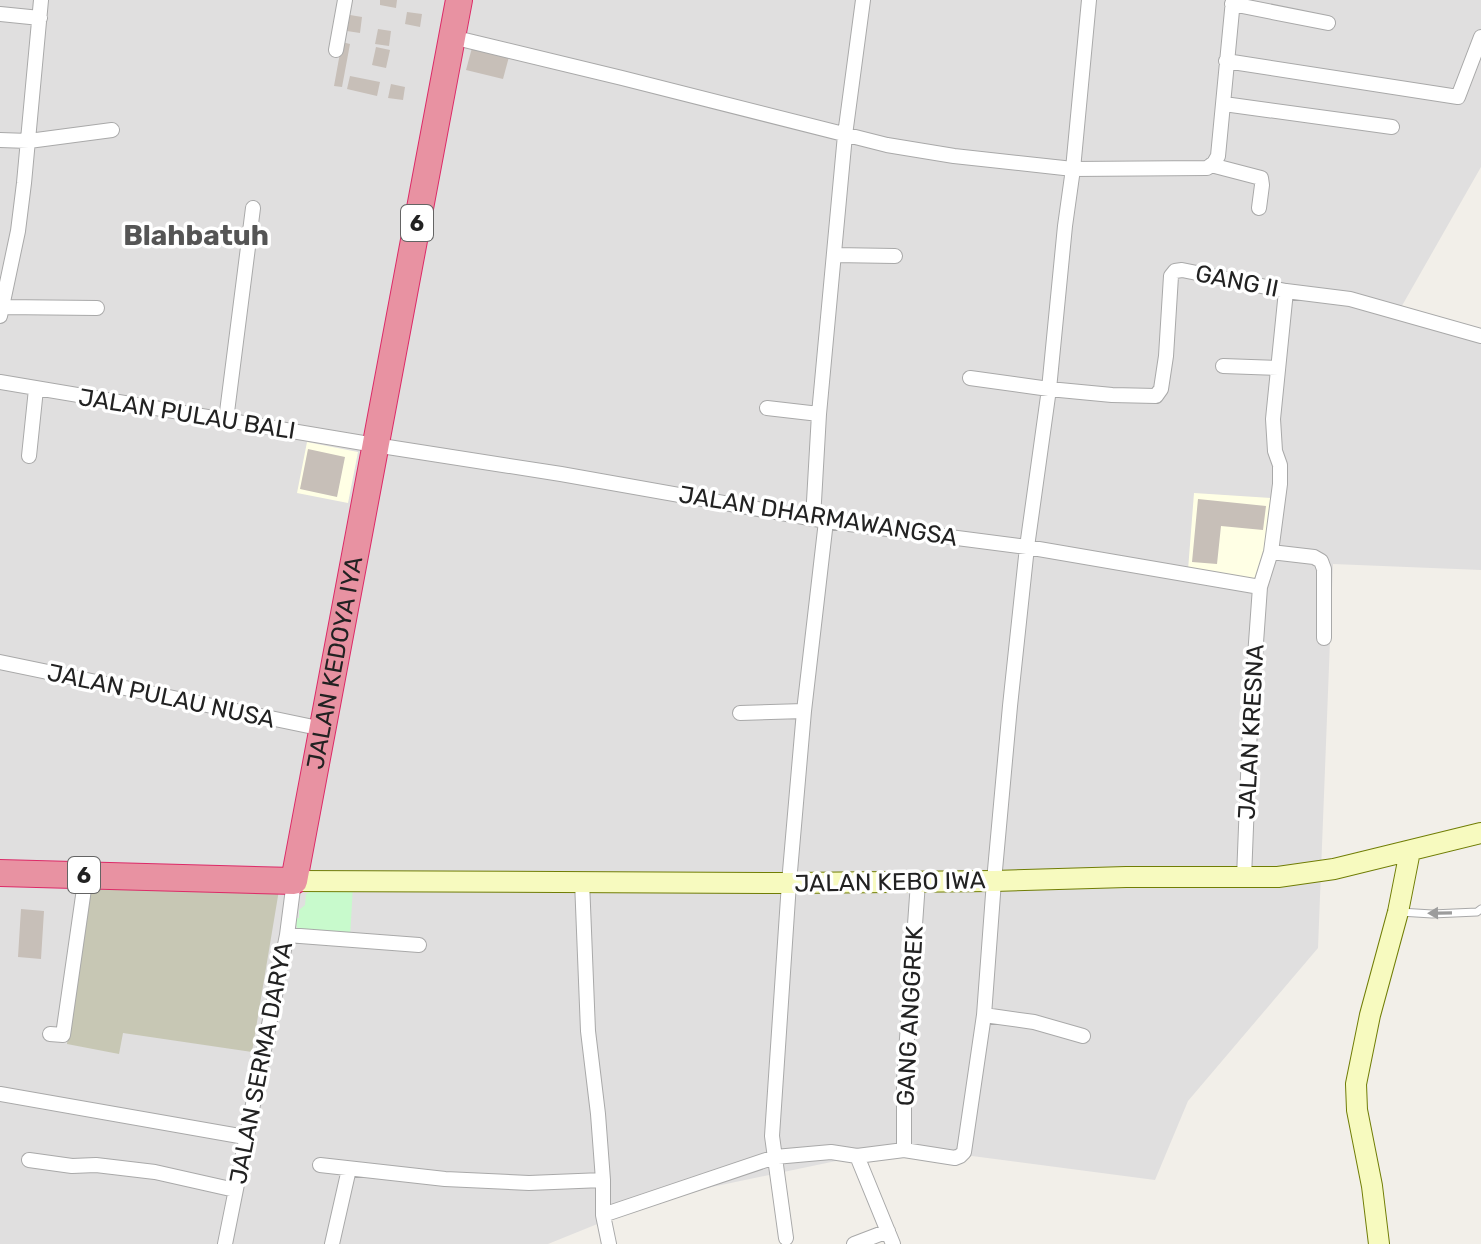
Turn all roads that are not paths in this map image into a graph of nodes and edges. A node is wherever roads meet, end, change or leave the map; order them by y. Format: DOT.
graph roads {
  1 [pos="41,0"];
  2 [pos="345,0"];
  3 [pos="459,0"];
  4 [pos="863,0"];
  5 [pos="1089,0"];
  6 [pos="1233,2"];
  7 [pos="0,14"];
  8 [pos="40,18"];
  9 [pos="1328,23"];
  10 [pos="452,37"];
  11 [pos="1481,37"];
  12 [pos="336,50"];
  13 [pos="1226,61"];
  14 [pos="1224,104"];
  15 [pos="1392,127"];
  16 [pos="112,130"];
  17 [pos="845,135"];
  18 [pos="0,140"];
  19 [pos="29,141"];
  20 [pos="1211,165"];
  21 [pos="1073,169"];
  22 [pos="253,208"];
  23 [pos="1259,208"];
  24 [pos="834,255"];
  25 [pos="895,256"];
  26 [pos="1286,291"];
  27 [pos="97,308"];
  28 [pos="1,312"];
  29 [pos="1481,336"];
  30 [pos="1223,366"];
  31 [pos="1278,368"];
  32 [pos="970,378"];
  33 [pos="0,382"];
  34 [pos="36,389"];
  35 [pos="1049,389"];
  36 [pos="767,408"];
  37 [pos="819,414"];
  38 [pos="226,420"];
  39 [pos="375,445"];
  40 [pos="29,456"];
  41 [pos="820,520"];
  42 [pos="1027,547"];
  43 [pos="1271,552"];
  44 [pos="1260,587"];
  45 [pos="1324,638"];
  46 [pos="0,662"];
  47 [pos="804,711"];
  48 [pos="740,713"];
  49 [pos="323,729"];
  50 [pos="1481,833"];
  51 [pos="1410,851"];
  52 [pos="0,873"];
  53 [pos="86,875"];
  54 [pos="1244,878"];
  55 [pos="294,881"];
  56 [pos="582,881"];
  57 [pos="994,881"];
  58 [pos="918,882"];
  59 [pos="789,883"];
  60 [pos="1481,909"];
  61 [pos="1398,912"];
  62 [pos="287,935"];
  63 [pos="419,945"];
  64 [pos="984,1015"];
  65 [pos="50,1034"];
  66 [pos="1083,1036"];
  67 [pos="0,1094"];
  68 [pos="245,1137"];
  69 [pos="904,1150"];
  70 [pos="774,1151"];
  71 [pos="857,1156"];
  72 [pos="29,1160"];
  73 [pos="320,1165"];
  74 [pos="349,1169"];
  75 [pos="603,1180"];
  76 [pos="235,1190"];
  77 [pos="603,1215"];
  78 [pos="786,1238"];
  79 [pos="890,1238"];
  80 [pos="225,1244"];
  81 [pos="332,1244"];
  82 [pos="609,1244"];
  83 [pos="854,1244"];
  84 [pos="1379,1244"];
  1 -- 8 [label="street"];
  2 -- 12 [label="street"];
  3 -- 10 [label="highway, 6"];
  4 -- 17 [label="street"];
  5 -- 21 [label="street"];
  6 -- 9 [label="street"];
  6 -- 13 [label="street"];
  7 -- 8 [label="street"];
  8 -- 19 [label="street"];
  10 -- 17 [label="street"];
  10 -- 39 [label="highway, 6"];
  11 -- 13 [label="street"];
  13 -- 14 [label="street"];
  14 -- 15 [label="street"];
  14 -- 20 [label="street"];
  16 -- 19 [label="street"];
  17 -- 21 [label="street"];
  17 -- 24 [label="street"];
  18 -- 19 [label="street"];
  19 -- 28 [label="street"];
  20 -- 21 [label="street"];
  20 -- 23 [label="street"];
  21 -- 35 [label="street"];
  22 -- 38 [label="street"];
  24 -- 25 [label="street"];
  24 -- 37 [label="street"];
  26 -- 29 [label="street, GANG II"];
  26 -- 31 [label="street, JALAN KRESNA"];
  26 -- 35 [label="street, GANG II"];
  27 -- 28 [label="street"];
  30 -- 31 [label="street"];
  31 -- 43 [label="street, JALAN KRESNA"];
  32 -- 35 [label="street"];
  33 -- 34 [label="street, JALAN PULAU BALI"];
  34 -- 38 [label="street, JALAN PULAU BALI"];
  34 -- 40 [label="street"];
  35 -- 42 [label="street"];
  36 -- 37 [label="street"];
  37 -- 41 [label="street"];
  38 -- 39 [label="street, JALAN PULAU BALI"];
  39 -- 41 [label="street, JALAN DHARMAWANGSA"];
  39 -- 49 [label="highway, JALAN KEDOYA IYA / 6"];
  41 -- 42 [label="street, JALAN DHARMAWANGSA"];
  41 -- 47 [label="street"];
  42 -- 44 [label="street, JALAN DHARMAWANGSA"];
  42 -- 57 [label="street"];
  43 -- 44 [label="street, JALAN KRESNA"];
  43 -- 45 [label="street"];
  44 -- 54 [label="street, JALAN KRESNA"];
  46 -- 49 [label="street, JALAN PULAU NUSA"];
  47 -- 48 [label="street"];
  47 -- 59 [label="street"];
  49 -- 55 [label="highway, JALAN KEDOYA IYA / 6"];
  50 -- 51 [label="main road, JALAN KEBO IWA"];
  51 -- 54 [label="main road, JALAN KEBO IWA"];
  51 -- 61 [label="main road"];
  52 -- 53 [label="highway, 6"];
  53 -- 55 [label="highway, 6"];
  53 -- 65 [label="street"];
  54 -- 57 [label="main road, JALAN KEBO IWA"];
  55 -- 56 [label="main road, JALAN KEBO IWA"];
  55 -- 62 [label="street, JALAN SERMA DARYA"];
  56 -- 59 [label="main road, JALAN KEBO IWA"];
  56 -- 75 [label="street"];
  57 -- 58 [label="main road, JALAN KEBO IWA"];
  57 -- 64 [label="street"];
  58 -- 59 [label="main road, JALAN KEBO IWA"];
  58 -- 69 [label="street, GANG ANGGREK"];
  59 -- 70 [label="street"];
  60 -- 61 [label="lane, one-way"];
  61 -- 84 [label="main road"];
  62 -- 63 [label="street"];
  62 -- 68 [label="street, JALAN SERMA DARYA"];
  64 -- 66 [label="street"];
  64 -- 69 [label="street"];
  67 -- 68 [label="street"];
  68 -- 76 [label="street, JALAN SERMA DARYA"];
  69 -- 71 [label="street"];
  70 -- 71 [label="street"];
  70 -- 77 [label="street"];
  70 -- 78 [label="street"];
  71 -- 79 [label="street"];
  72 -- 76 [label="street"];
  73 -- 74 [label="street"];
  74 -- 75 [label="street"];
  74 -- 81 [label="street"];
  75 -- 77 [label="street"];
  76 -- 80 [label="street, JALAN SERMA DARYA"];
  77 -- 82 [label="street"];
  79 -- 83 [label="street"];
}
